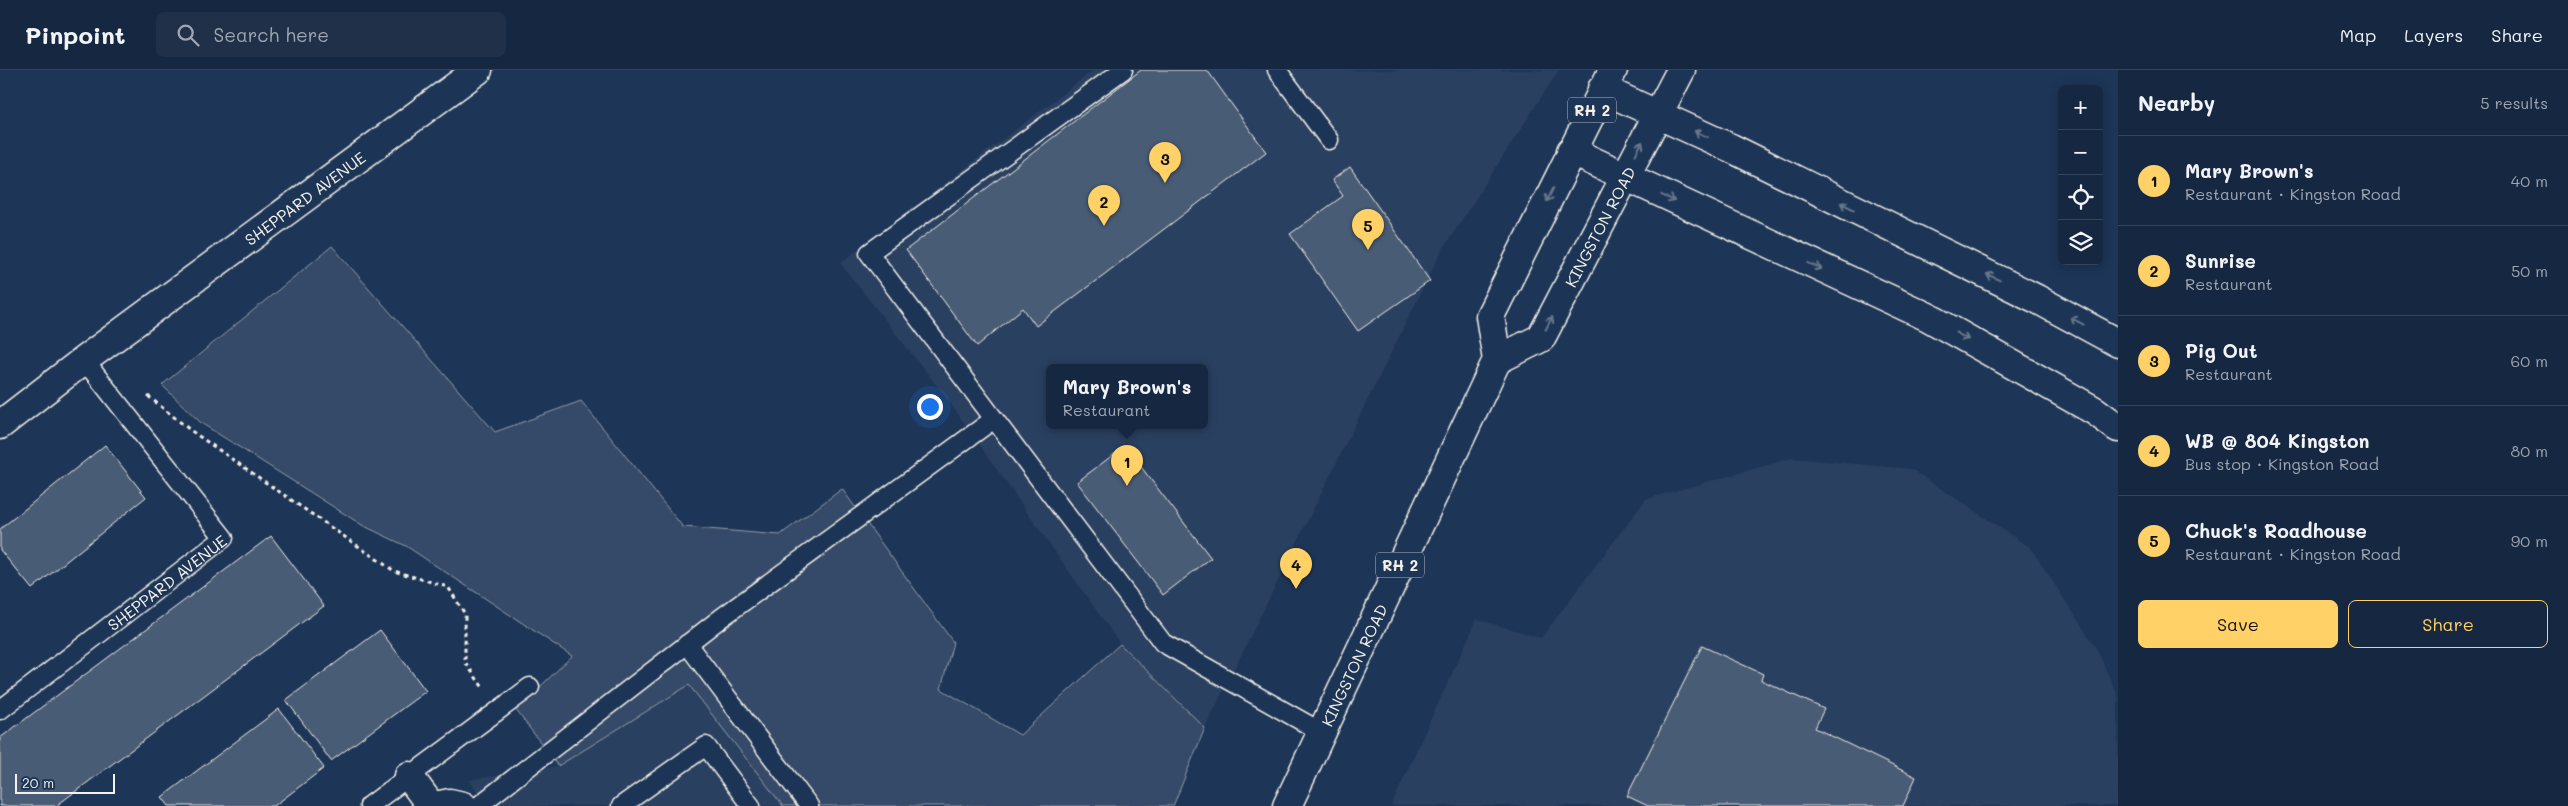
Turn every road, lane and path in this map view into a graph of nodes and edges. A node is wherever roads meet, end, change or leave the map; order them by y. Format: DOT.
graph roads {
  1 [pos="478,70"];
  2 [pos="1123,70"];
  3 [pos="1277,70"];
  4 [pos="1681,70"];
  5 [pos="1608,80"];
  6 [pos="1656,116"];
  7 [pos="1329,140"];
  8 [pos="1572,152"];
  9 [pos="1624,176"];
  10 [pos="2118,343"];
  11 [pos="84,360"];
  12 [pos="1497,360"];
  13 [pos="147,395"];
  14 [pos="994,419"];
  15 [pos="0,425"];
  16 [pos="2118,428"];
  17 [pos="687,644"];
  18 [pos="530,687"];
  19 [pos="0,710"];
  20 [pos="498,710"];
  21 [pos="1321,732"];
  22 [pos="409,776"];
  23 [pos="369,806"];
  24 [pos="431,806"];
  25 [pos="435,806"];
  26 [pos="463,806"];
  27 [pos="478,806"];
  28 [pos="621,806"];
  29 [pos="751,806"];
  30 [pos="808,806"];
  31 [pos="1287,806"];
  1 -- 11 [label="main road, SHEPPARD AVENUE"];
  2 -- 14 [label="lane"];
  3 -- 7 [label="lane"];
  4 -- 6 [label="main road, KINGSTON ROAD"];
  5 -- 6 [label="main road"];
  5 -- 8 [label="main road, RH 2"];
  9 -- 6 [label="main road, KINGSTON ROAD, one-way"];
  10 -- 6 [label="main road, one-way"];
  8 -- 9 [label="main road"];
  8 -- 12 [label="main road, RH 2, one-way"];
  12 -- 9 [label="main road, KINGSTON ROAD, one-way"];
  9 -- 16 [label="main road, one-way"];
  11 -- 15 [label="main road, SHEPPARD AVENUE"];
  11 -- 19 [label="lane, SHEPPARD AVENUE"];
  12 -- 21 [label="main road, KINGSTON ROAD / RH 2"];
  13 -- 20 [label="path"];
  14 -- 17 [label="lane"];
  14 -- 21 [label="lane"];
  17 -- 27 [label="lane"];
  17 -- 30 [label="lane"];
  18 -- 20 [label="lane"];
  20 -- 22 [label="lane"];
  21 -- 31 [label="main road, KINGSTON ROAD / RH 2"];
  22 -- 23 [label="lane"];
  22 -- 24 [label="main road"];
  25 -- 26 [label="main road"];
  28 -- 29 [label="lane"];
}
